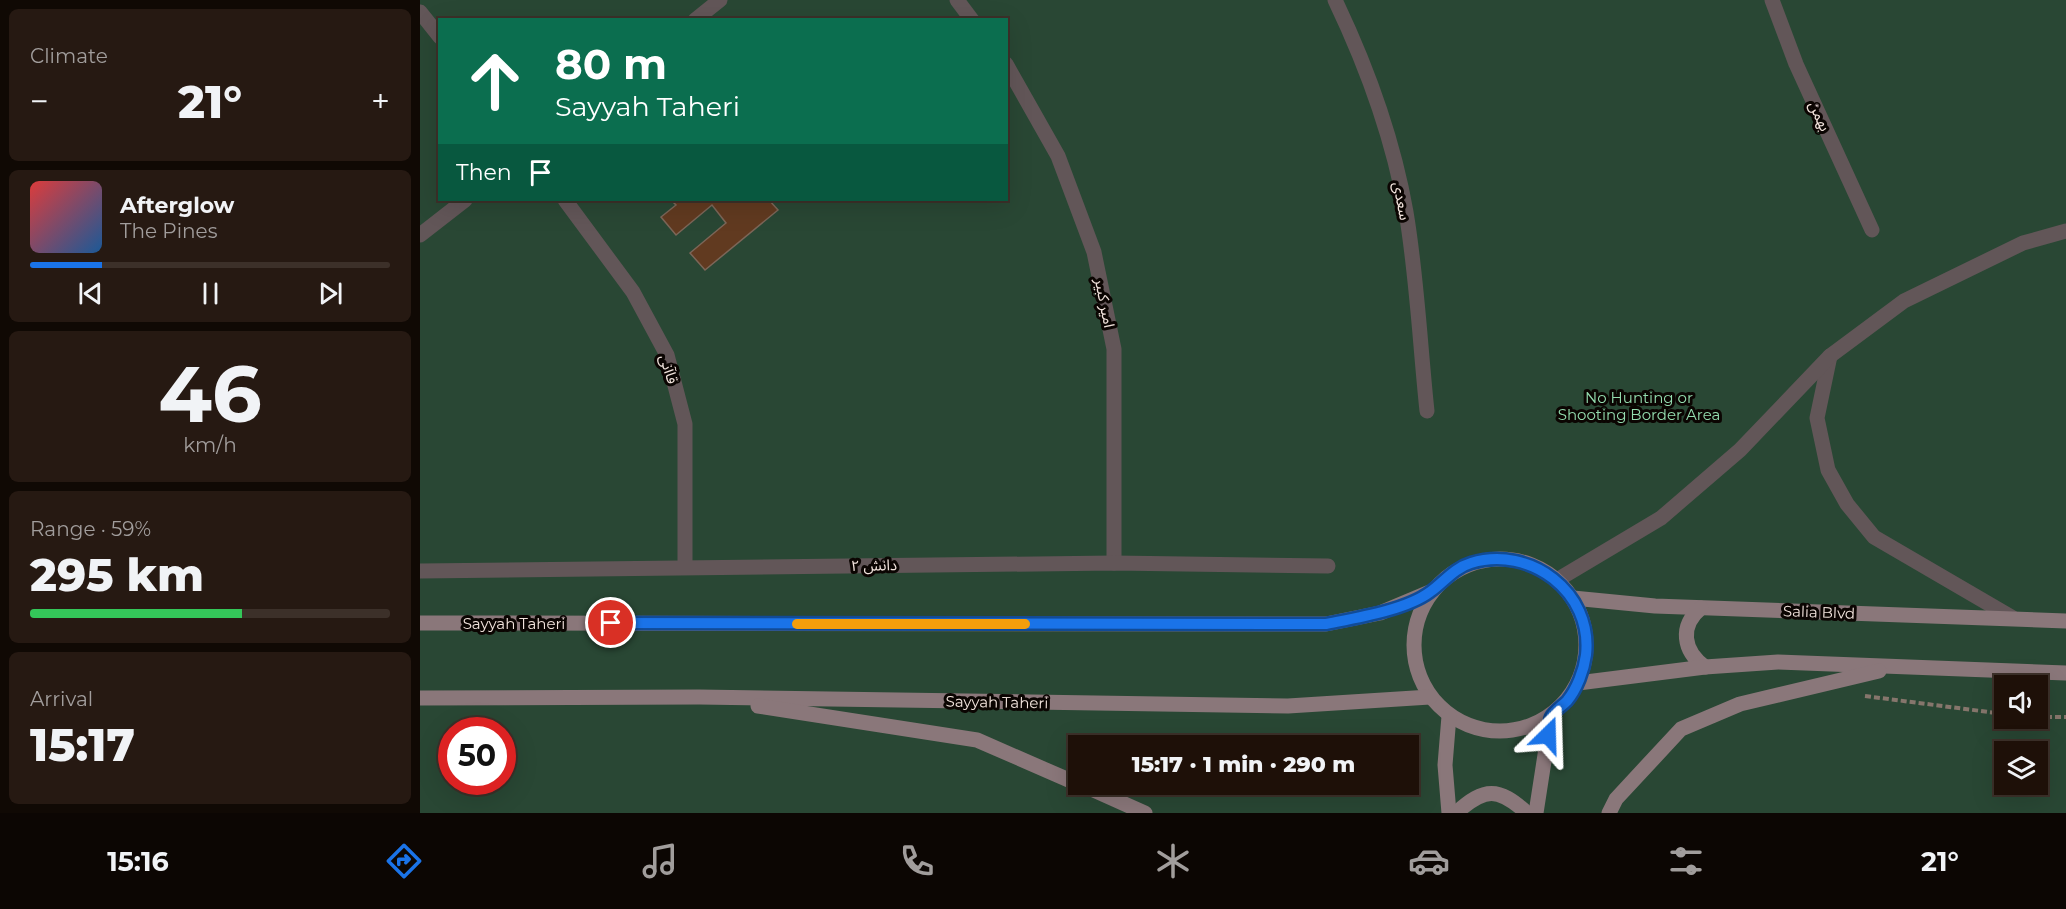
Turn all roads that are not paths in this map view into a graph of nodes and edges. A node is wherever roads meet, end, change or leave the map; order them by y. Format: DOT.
graph roads {
  1 [pos="720,0"];
  2 [pos="957,0"];
  3 [pos="1335,0"];
  4 [pos="1772,0"];
  5 [pos="420,12"];
  6 [pos="698,18"];
  7 [pos="970,18"];
  8 [pos="438,34"];
  9 [pos="1008,68"];
  10 [pos="464,201"];
  11 [pos="566,201"];
  12 [pos="1872,230"];
  13 [pos="2066,231"];
  14 [pos="420,236"];
  15 [pos="1830,356"];
  16 [pos="1427,411"];
  17 [pos="1114,563"];
  18 [pos="1328,566"];
  19 [pos="685,567"];
  20 [pos="420,571"];
  21 [pos="1557,580"];
  22 [pos="1430,592"];
  23 [pos="1573,598"];
  24 [pos="1701,608"];
  25 [pos="2013,618"];
  26 [pos="2066,621"];
  27 [pos="420,623"];
  28 [pos="1899,666"];
  29 [pos="1705,667"];
  30 [pos="2066,673"];
  31 [pos="1578,683"];
  32 [pos="1430,697"];
  33 [pos="420,698"];
  34 [pos="699,698"];
  35 [pos="1449,716"];
  36 [pos="1551,716"];
  37 [pos="1068,779"];
  38 [pos="1104,795"];
  39 [pos="1144,813"];
  40 [pos="1449,813"];
  41 [pos="1456,813"];
  42 [pos="1527,813"];
  43 [pos="1536,813"];
  44 [pos="1609,813"];
  1 -- 6 [label="street"];
  2 -- 7 [label="street"];
  3 -- 16 [label="street, سعدی"];
  4 -- 12 [label="street, بهمن"];
  5 -- 8 [label="street"];
  9 -- 17 [label="street, امیر کبیر"];
  10 -- 14 [label="street"];
  11 -- 19 [label="street, قاآنی"];
  13 -- 15 [label="street"];
  15 -- 21 [label="street"];
  15 -- 25 [label="street"];
  17 -- 18 [label="street, دانش ۲"];
  17 -- 19 [label="street, دانش ۲"];
  19 -- 20 [label="street, دانش ۲"];
  21 -- 22 [label="main road"];
  21 -- 23 [label="main road"];
  22 -- 27 [label="main road, Sayyah Taheri"];
  22 -- 32 [label="main road"];
  23 -- 24 [label="main road, Salia Blvd"];
  23 -- 31 [label="main road"];
  24 -- 25 [label="main road, Salia Blvd"];
  24 -- 29 [label="main road"];
  25 -- 26 [label="main road, Salia Blvd"];
  28 -- 29 [label="main road"];
  28 -- 30 [label="main road"];
  28 -- 44 [label="main road"];
  29 -- 31 [label="main road"];
  31 -- 36 [label="main road"];
  32 -- 34 [label="main road, Sayyah Taheri"];
  32 -- 35 [label="main road"];
  33 -- 34 [label="main road, Sayyah Taheri"];
  34 -- 37 [label="main road"];
  35 -- 36 [label="main road"];
  35 -- 40 [label="main road"];
  36 -- 43 [label="main road"];
  38 -- 39 [label="main road"];
  41 -- 42 [label="main road"];
}
